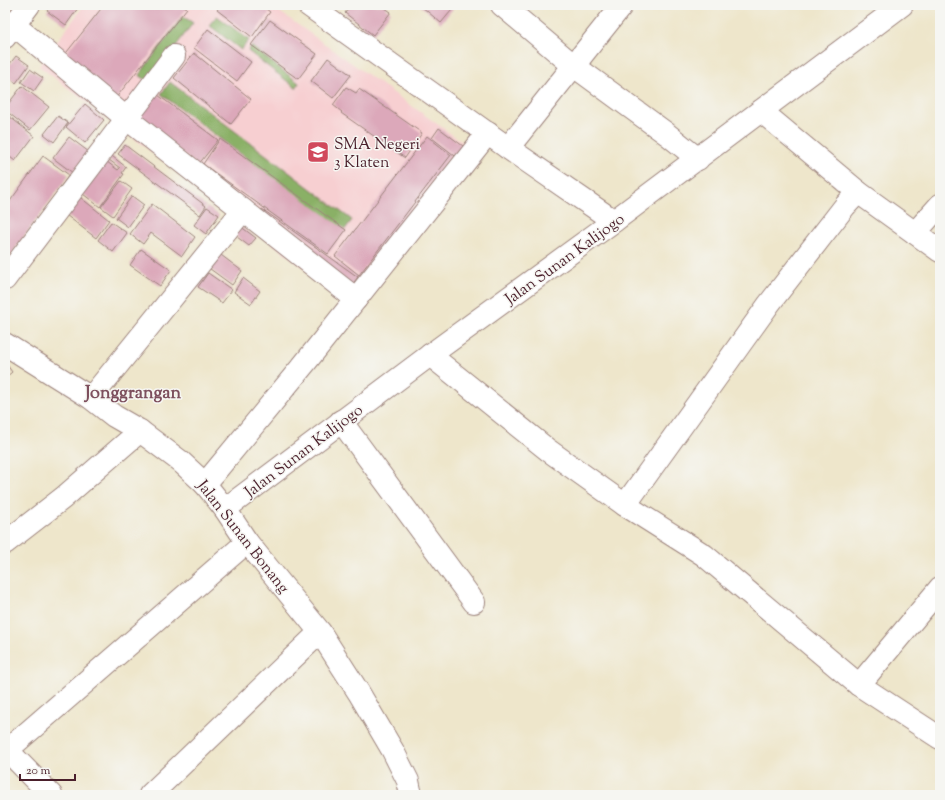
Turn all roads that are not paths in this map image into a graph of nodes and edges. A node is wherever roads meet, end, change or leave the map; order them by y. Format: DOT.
graph roads {
  1 [pos="29,5"];
  2 [pos="308,5"];
  3 [pos="502,5"];
  4 [pos="622,5"];
  5 [pos="902,5"];
  6 [pos="9,31"];
  7 [pos="174,56"];
  8 [pos="574,66"];
  9 [pos="761,111"];
  10 [pos="126,118"];
  11 [pos="488,133"];
  12 [pos="508,148"];
  13 [pos="698,159"];
  14 [pos="858,192"];
  15 [pos="940,205"];
  16 [pos="243,210"];
  17 [pos="614,221"];
  18 [pos="915,233"];
  19 [pos="940,251"];
  20 [pos="5,279"];
  21 [pos="356,299"];
  22 [pos="5,344"];
  23 [pos="430,355"];
  24 [pos="91,398"];
  25 [pos="341,421"];
  26 [pos="140,432"];
  27 [pos="205,484"];
  28 [pos="625,505"];
  29 [pos="225,509"];
  30 [pos="247,542"];
  31 [pos="5,543"];
  32 [pos="940,588"];
  33 [pos="474,602"];
  34 [pos="320,632"];
  35 [pos="859,685"];
  36 [pos="940,738"];
  37 [pos="6,750"];
  38 [pos="51,795"];
  39 [pos="150,795"];
  40 [pos="411,795"];
  1 -- 6 [label="street"];
  2 -- 11 [label="street"];
  3 -- 8 [label="street"];
  4 -- 8 [label="street"];
  5 -- 9 [label="street, Jalan Sunan Kalijogo"];
  6 -- 10 [label="street"];
  7 -- 10 [label="street"];
  8 -- 12 [label="street"];
  8 -- 13 [label="street"];
  9 -- 13 [label="street, Jalan Sunan Kalijogo"];
  9 -- 14 [label="street"];
  10 -- 16 [label="street"];
  10 -- 20 [label="street"];
  11 -- 12 [label="street"];
  11 -- 21 [label="street"];
  12 -- 17 [label="street"];
  13 -- 17 [label="street, Jalan Sunan Kalijogo"];
  14 -- 18 [label="street"];
  14 -- 28 [label="street"];
  15 -- 18 [label="street"];
  16 -- 21 [label="street"];
  16 -- 24 [label="street"];
  17 -- 23 [label="street, Jalan Sunan Kalijogo"];
  18 -- 19 [label="street"];
  21 -- 27 [label="street"];
  22 -- 24 [label="street, Jalan Sunan Bonang"];
  23 -- 25 [label="street, Jalan Sunan Kalijogo"];
  23 -- 28 [label="street"];
  24 -- 26 [label="street, Jalan Sunan Bonang"];
  25 -- 29 [label="street, Jalan Sunan Kalijogo"];
  25 -- 33 [label="street"];
  26 -- 27 [label="street, Jalan Sunan Bonang"];
  26 -- 31 [label="street"];
  27 -- 29 [label="street, Jalan Sunan Bonang"];
  28 -- 35 [label="street"];
  29 -- 30 [label="street, Jalan Sunan Bonang"];
  30 -- 34 [label="street, Jalan Sunan Bonang"];
  30 -- 37 [label="street"];
  32 -- 35 [label="street"];
  34 -- 39 [label="street"];
  34 -- 40 [label="street, Jalan Sunan Bonang"];
  35 -- 36 [label="street"];
  37 -- 38 [label="street"];
}
